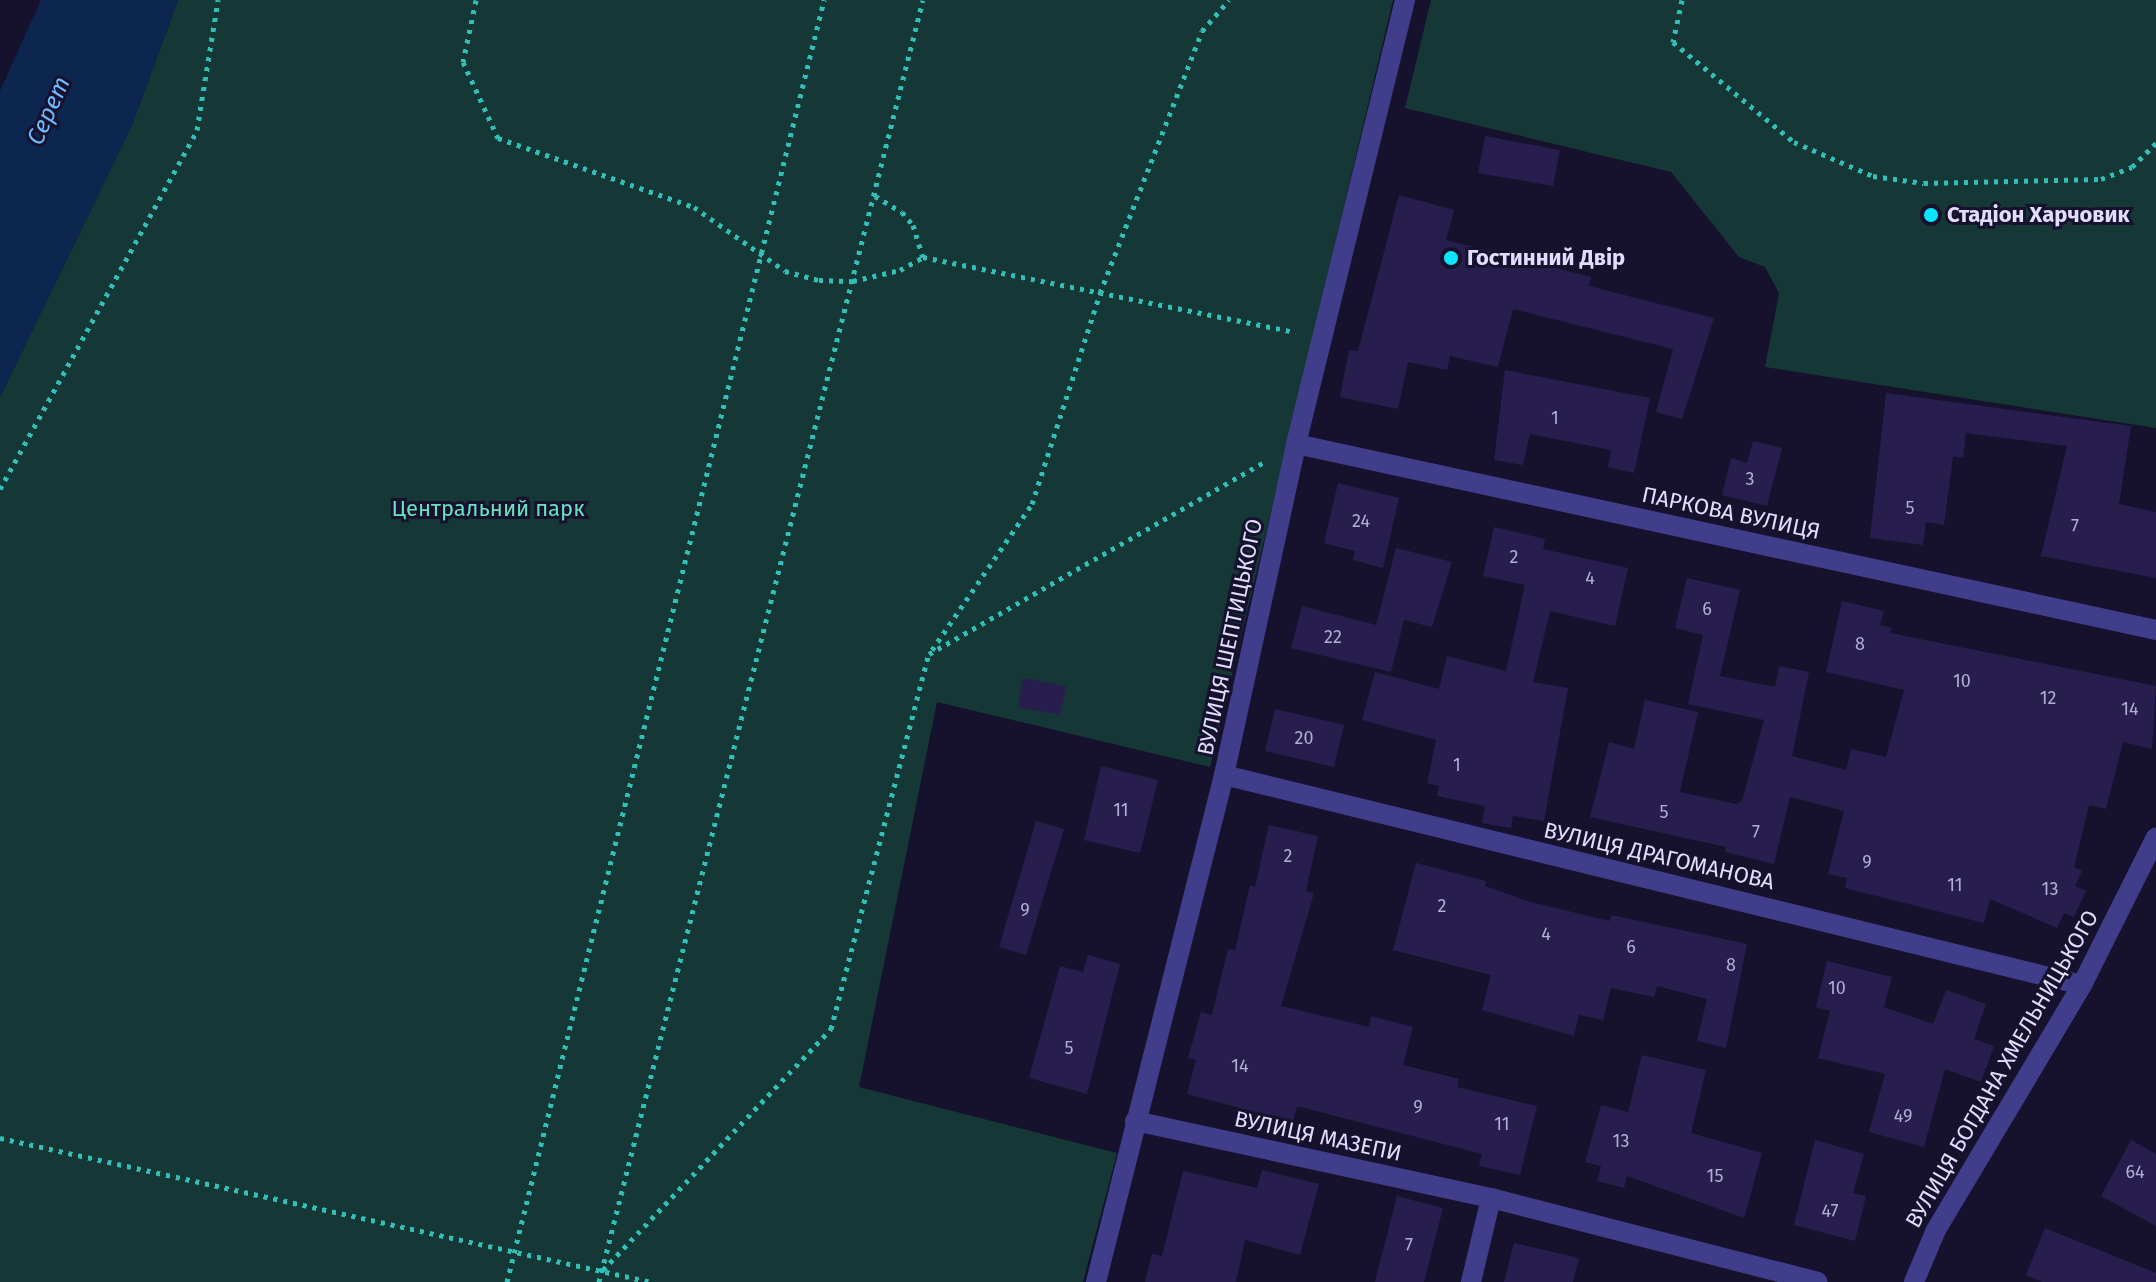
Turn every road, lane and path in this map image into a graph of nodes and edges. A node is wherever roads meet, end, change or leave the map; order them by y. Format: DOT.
graph roads {
  1 [pos="218,0"];
  2 [pos="476,0"];
  3 [pos="824,0"];
  4 [pos="923,0"];
  5 [pos="1229,0"];
  6 [pos="1405,0"];
  7 [pos="1682,0"];
  8 [pos="2156,143"];
  9 [pos="875,196"];
  10 [pos="758,254"];
  11 [pos="923,257"];
  12 [pos="853,281"];
  13 [pos="1100,293"];
  14 [pos="1325,338"];
  15 [pos="1296,444"];
  16 [pos="0,489"];
  17 [pos="2156,630"];
  18 [pos="929,654"];
  19 [pos="1224,775"];
  20 [pos="2156,837"];
  21 [pos="2082,985"];
  22 [pos="1135,1121"];
  23 [pos="0,1138"];
  24 [pos="1491,1198"];
  25 [pos="514,1255"];
  26 [pos="602,1270"];
  27 [pos="507,1282"];
  28 [pos="599,1282"];
  29 [pos="651,1282"];
  30 [pos="1096,1282"];
  31 [pos="1471,1282"];
  32 [pos="1817,1282"];
  33 [pos="1914,1282"];
  1 -- 16 [label="path"];
  2 -- 10 [label="path"];
  3 -- 10 [label="path"];
  4 -- 9 [label="path"];
  5 -- 13 [label="path"];
  6 -- 14 [label="street, ВУЛИЦЯ ШЕПТИЦЬКОГО"];
  7 -- 8 [label="path"];
  9 -- 11 [label="path"];
  9 -- 12 [label="path"];
  10 -- 12 [label="path"];
  10 -- 25 [label="path"];
  11 -- 12 [label="path"];
  11 -- 13 [label="path"];
  12 -- 26 [label="path"];
  13 -- 14 [label="path"];
  13 -- 18 [label="path"];
  14 -- 15 [label="street, ВУЛИЦЯ ШЕПТИЦЬКОГО"];
  15 -- 17 [label="street, ПАРКОВА ВУЛИЦЯ"];
  15 -- 18 [label="path"];
  15 -- 19 [label="street, ВУЛИЦЯ ШЕПТИЦЬКОГО"];
  18 -- 26 [label="path"];
  19 -- 21 [label="street, ВУЛИЦЯ ДРАГОМАНОВА"];
  19 -- 22 [label="street, ВУЛИЦЯ ШЕПТИЦЬКОГО"];
  20 -- 21 [label="street, ВУЛИЦЯ БОГДАНА ХМЕЛЬНИЦЬКОГО"];
  21 -- 33 [label="street, ВУЛИЦЯ БОГДАНА ХМЕЛЬНИЦЬКОГО"];
  22 -- 24 [label="street, ВУЛИЦЯ МАЗЕПИ"];
  22 -- 30 [label="street, ВУЛИЦЯ ШЕПТИЦЬКОГО"];
  23 -- 25 [label="path"];
  24 -- 31 [label="street"];
  24 -- 32 [label="street, ВУЛИЦЯ МАЗЕПИ"];
  25 -- 26 [label="path"];
  25 -- 27 [label="path"];
  26 -- 28 [label="path"];
  26 -- 29 [label="path"];
}
